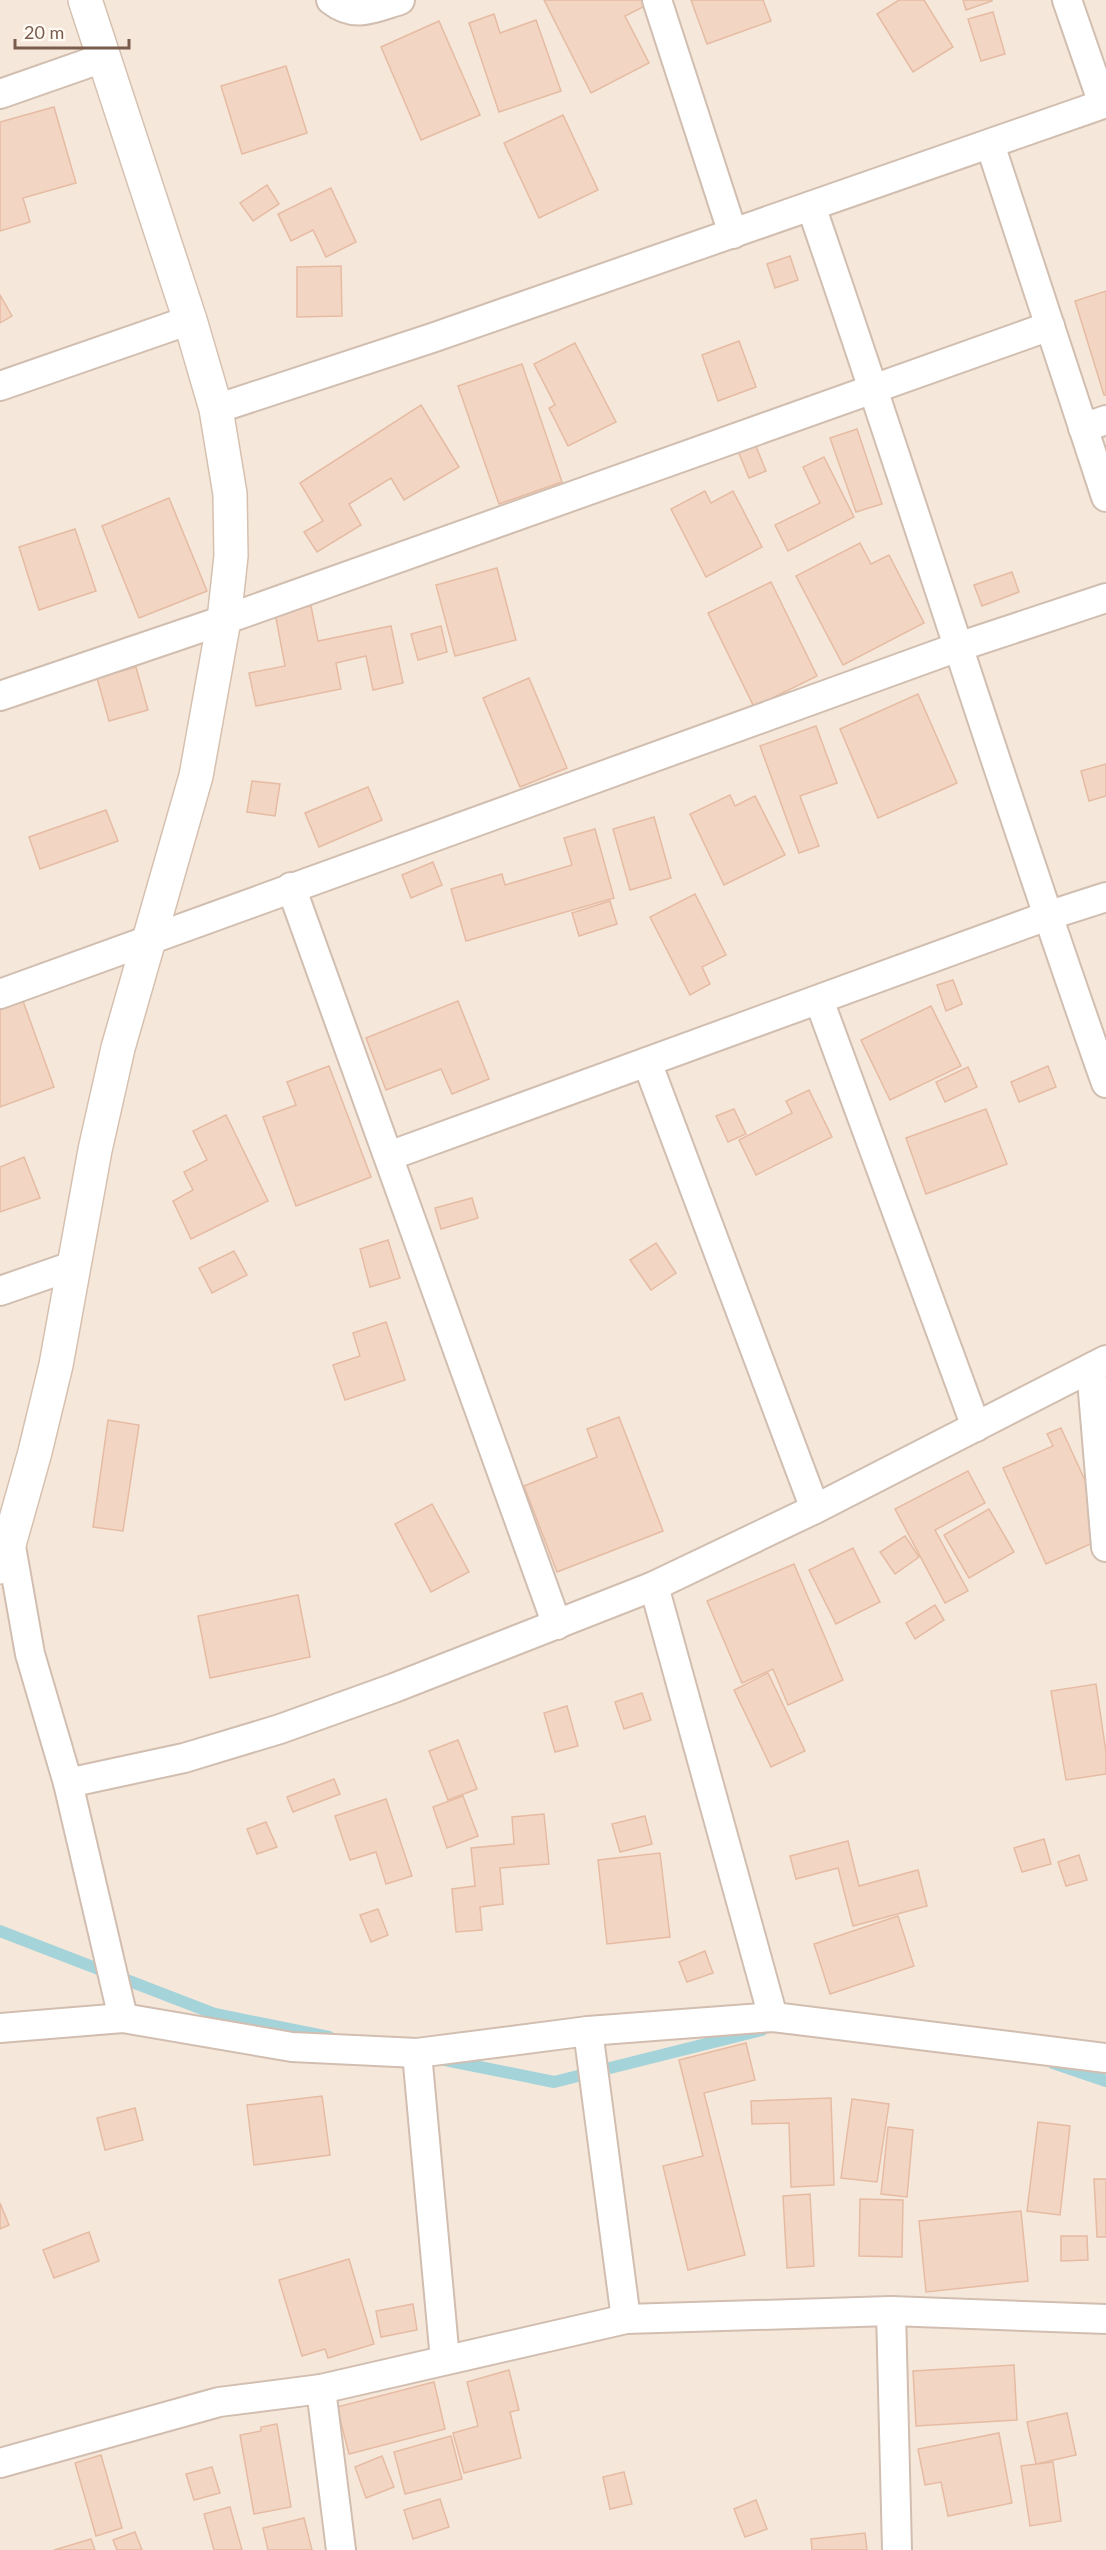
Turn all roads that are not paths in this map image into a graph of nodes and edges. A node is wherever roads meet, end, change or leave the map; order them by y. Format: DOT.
graph roads {
  1 [pos="85,0"];
  2 [pos="331,0"];
  3 [pos="400,0"];
  4 [pos="657,0"];
  5 [pos="1067,0"];
  6 [pos="104,58"];
  7 [pos="0,94"];
  8 [pos="1105,100"];
  9 [pos="990,144"];
  10 [pos="811,206"];
  11 [pos="733,234"];
  12 [pos="190,320"];
  13 [pos="1050,326"];
  14 [pos="0,386"];
  15 [pos="874,389"];
  16 [pos="216,409"];
  17 [pos="1094,424"];
  18 [pos="1106,497"];
  19 [pos="1106,598"];
  20 [pos="224,620"];
  21 [pos="958,647"];
  22 [pos="0,696"];
  23 [pos="291,887"];
  24 [pos="1106,897"];
  25 [pos="1047,916"];
  26 [pos="150,941"];
  27 [pos="0,994"];
  28 [pos="819,1000"];
  29 [pos="647,1062"];
  30 [pos="1106,1083"];
  31 [pos="389,1156"];
  32 [pos="75,1264"];
  33 [pos="0,1291"];
  34 [pos="1098,1364"];
  35 [pos="976,1427"];
  36 [pos="815,1509"];
  37 [pos="1106,1547"];
  38 [pos="5,1554"];
  39 [pos="654,1586"];
  40 [pos="557,1625"];
  41 [pos="68,1783"];
  42 [pos="773,2017"];
  43 [pos="123,2018"];
  44 [pos="0,2028"];
  45 [pos="588,2031"];
  46 [pos="417,2053"];
  47 [pos="1106,2058"];
  48 [pos="891,2312"];
  49 [pos="626,2319"];
  50 [pos="1106,2319"];
  51 [pos="445,2360"];
  52 [pos="321,2389"];
  53 [pos="0,2463"];
  54 [pos="341,2550"];
  55 [pos="897,2550"];
  1 -- 6 [label="street"];
  2 -- 3 [label="street"];
  4 -- 11 [label="street"];
  5 -- 8 [label="street"];
  6 -- 7 [label="street"];
  6 -- 12 [label="street"];
  8 -- 9 [label="street"];
  9 -- 10 [label="street"];
  9 -- 13 [label="street"];
  10 -- 11 [label="street"];
  10 -- 15 [label="street"];
  11 -- 16 [label="street"];
  12 -- 14 [label="street"];
  12 -- 16 [label="street"];
  13 -- 15 [label="street"];
  13 -- 17 [label="street"];
  15 -- 20 [label="street"];
  15 -- 21 [label="street"];
  16 -- 20 [label="street"];
  17 -- 18 [label="street"];
  19 -- 21 [label="street"];
  20 -- 22 [label="street"];
  20 -- 26 [label="street"];
  21 -- 23 [label="street"];
  21 -- 25 [label="street"];
  23 -- 26 [label="street"];
  23 -- 31 [label="street"];
  24 -- 25 [label="street"];
  25 -- 28 [label="street"];
  25 -- 30 [label="street"];
  26 -- 27 [label="street"];
  26 -- 32 [label="street"];
  28 -- 29 [label="street"];
  28 -- 35 [label="street"];
  29 -- 31 [label="street"];
  29 -- 36 [label="street"];
  31 -- 40 [label="street"];
  32 -- 33 [label="street"];
  32 -- 38 [label="street"];
  34 -- 35 [label="street"];
  34 -- 37 [label="street"];
  35 -- 36 [label="street"];
  36 -- 39 [label="street"];
  38 -- 41 [label="street"];
  39 -- 40 [label="street"];
  39 -- 42 [label="street"];
  40 -- 41 [label="street"];
  41 -- 43 [label="street"];
  42 -- 45 [label="street"];
  42 -- 47 [label="street"];
  43 -- 44 [label="street"];
  43 -- 46 [label="street"];
  45 -- 46 [label="street"];
  45 -- 49 [label="street"];
  46 -- 51 [label="street"];
  48 -- 49 [label="street"];
  48 -- 50 [label="street"];
  48 -- 55 [label="street"];
  49 -- 51 [label="street"];
  51 -- 52 [label="street"];
  52 -- 53 [label="street"];
  52 -- 54 [label="street"];
}
